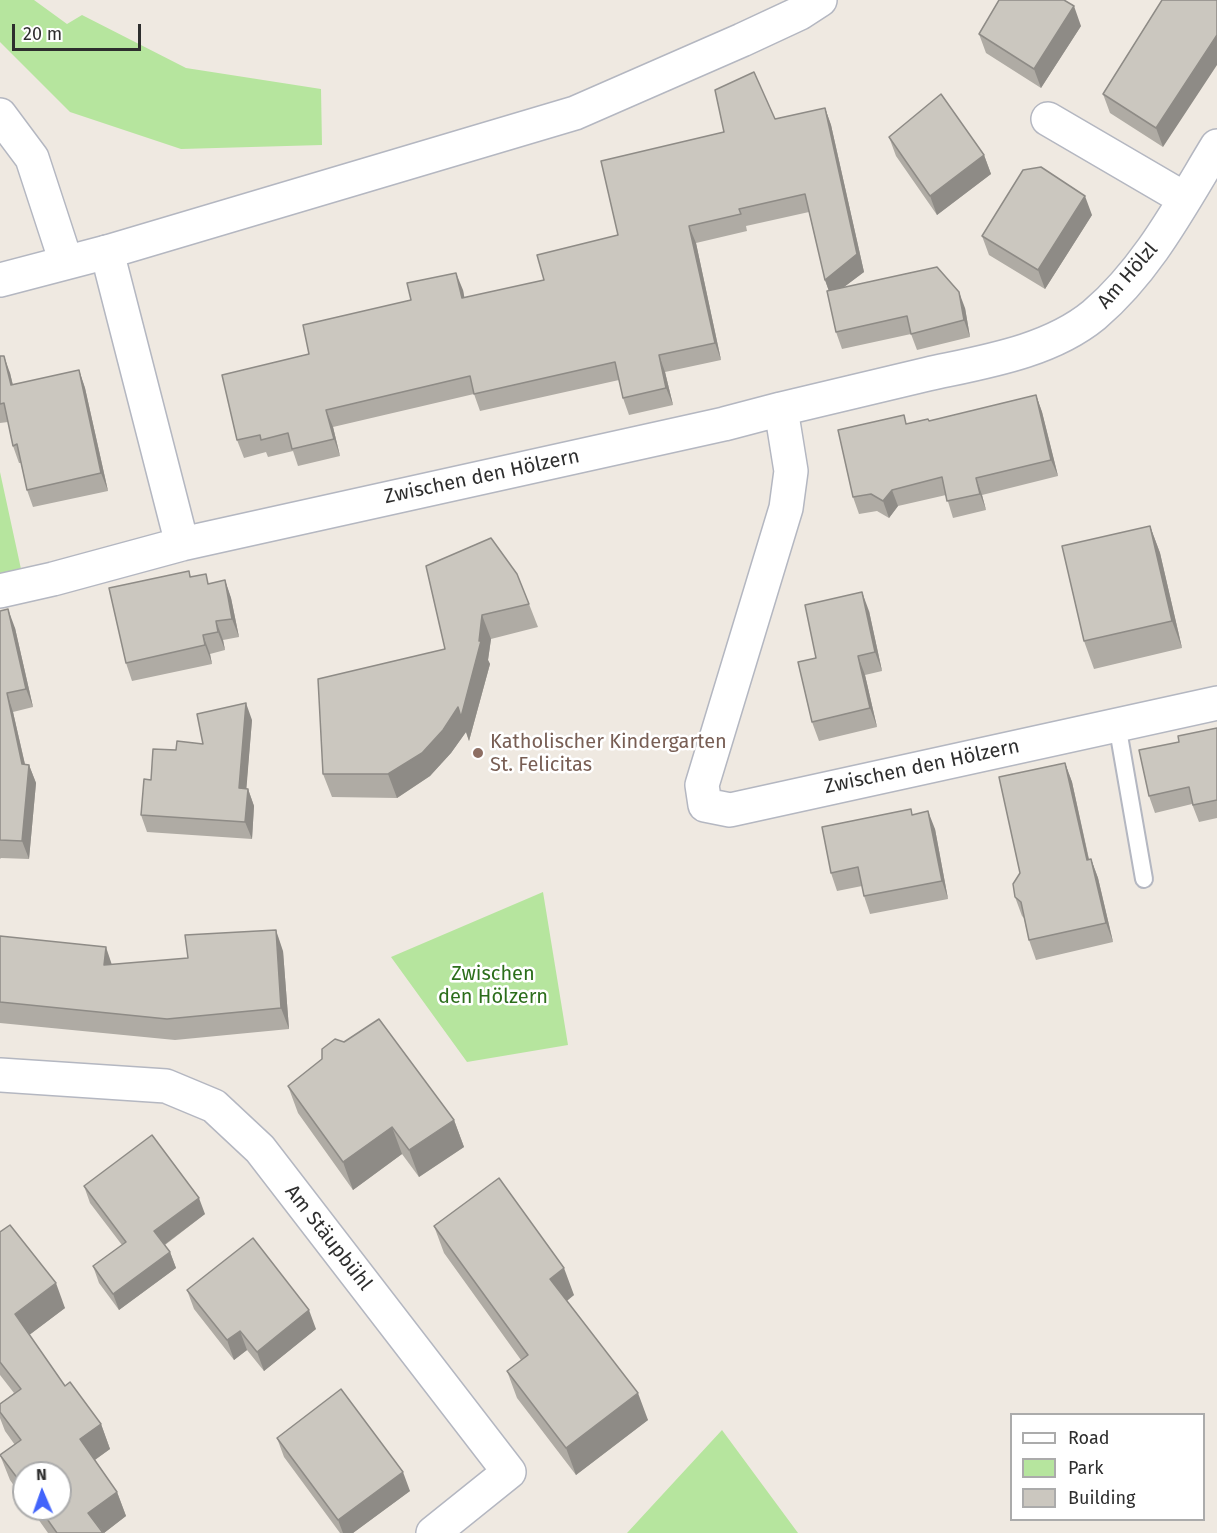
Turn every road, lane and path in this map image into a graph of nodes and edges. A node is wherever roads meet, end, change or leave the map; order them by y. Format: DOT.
graph roads {
  1 [pos="820,0"];
  2 [pos="0,115"];
  3 [pos="1048,119"];
  4 [pos="1217,146"];
  5 [pos="1185,199"];
  6 [pos="107,252"];
  7 [pos="66,262"];
  8 [pos="0,280"];
  9 [pos="998,358"];
  10 [pos="781,409"];
  11 [pos="182,544"];
  12 [pos="0,591"];
  13 [pos="1217,703"];
  14 [pos="1117,724"];
  15 [pos="1144,879"];
  16 [pos="0,1075"];
  17 [pos="434,1533"];
  1 -- 6 [label="street"];
  2 -- 7 [label="street"];
  3 -- 5 [label="street"];
  4 -- 5 [label="street, Am Hölzl"];
  5 -- 9 [label="street, Am Hölzl"];
  6 -- 7 [label="street"];
  6 -- 11 [label="street"];
  7 -- 8 [label="street"];
  9 -- 10 [label="street, Zwischen den Hölzern"];
  10 -- 11 [label="street, Zwischen den Hölzern"];
  10 -- 14 [label="street, Zwischen den Hölzern"];
  11 -- 12 [label="street, Zwischen den Hölzern"];
  13 -- 14 [label="street, Zwischen den Hölzern"];
  14 -- 15 [label="lane"];
  16 -- 17 [label="street, Am Stäupbühl"];
}
